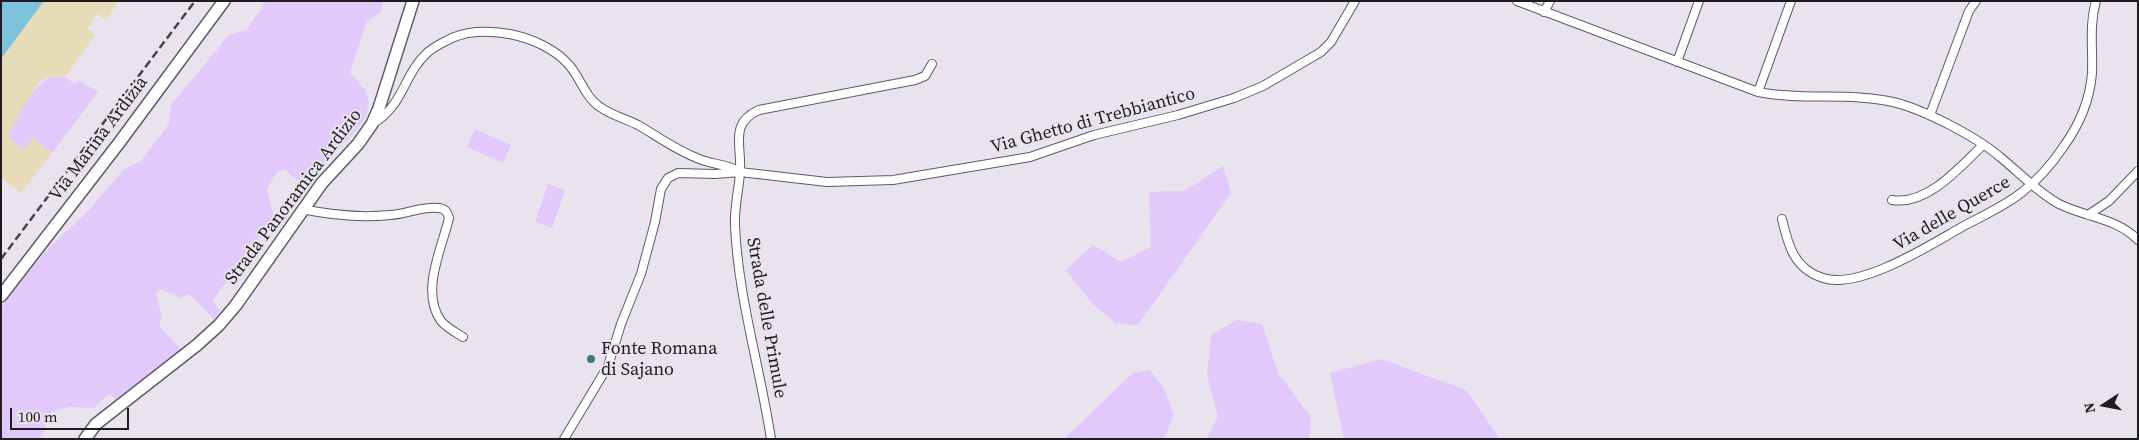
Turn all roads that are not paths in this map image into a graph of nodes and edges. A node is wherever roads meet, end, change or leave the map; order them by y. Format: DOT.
graph roads {
  1 [pos="224,1"];
  2 [pos="413,1"];
  3 [pos="1355,1"];
  4 [pos="1516,1"];
  5 [pos="1550,1"];
  6 [pos="1699,1"];
  7 [pos="1791,1"];
  8 [pos="1965,1"];
  9 [pos="1976,1"];
  10 [pos="2096,1"];
  11 [pos="1969,11"];
  12 [pos="1544,12"];
  13 [pos="1677,62"];
  14 [pos="932,64"];
  15 [pos="1758,92"];
  16 [pos="1930,115"];
  17 [pos="372,124"];
  18 [pos="1983,145"];
  19 [pos="2138,171"];
  20 [pos="740,172"];
  21 [pos="2032,184"];
  22 [pos="1892,200"];
  23 [pos="302,209"];
  24 [pos="2088,215"];
  25 [pos="1782,220"];
  26 [pos="2138,240"];
  27 [pos="1,296"];
  28 [pos="463,337"];
  29 [pos="85,439"];
  30 [pos="564,439"];
  31 [pos="771,439"];
  1 -- 27 [label="main road, Via Marina Ardizia"];
  2 -- 17 [label="main road, Strada Panoramica Ardizio"];
  3 -- 20 [label="street, Via Ghetto di Trebbiantico"];
  4 -- 12 [label="street"];
  5 -- 12 [label="street"];
  6 -- 13 [label="street"];
  7 -- 15 [label="street"];
  8 -- 11 [label="street"];
  9 -- 11 [label="street"];
  10 -- 21 [label="street, Via delle Querce"];
  11 -- 16 [label="street"];
  12 -- 13 [label="street"];
  13 -- 15 [label="street"];
  14 -- 20 [label="street, Strada delle Primule"];
  15 -- 16 [label="street"];
  16 -- 18 [label="street"];
  17 -- 20 [label="street"];
  17 -- 23 [label="main road, Strada Panoramica Ardizio"];
  18 -- 21 [label="street"];
  18 -- 22 [label="street"];
  19 -- 24 [label="street"];
  20 -- 30 [label="street"];
  20 -- 31 [label="street, Strada delle Primule"];
  21 -- 24 [label="street"];
  21 -- 25 [label="street, Via delle Querce"];
  23 -- 28 [label="street"];
  23 -- 29 [label="main road, Strada Panoramica Ardizio"];
  24 -- 26 [label="street"];
}
